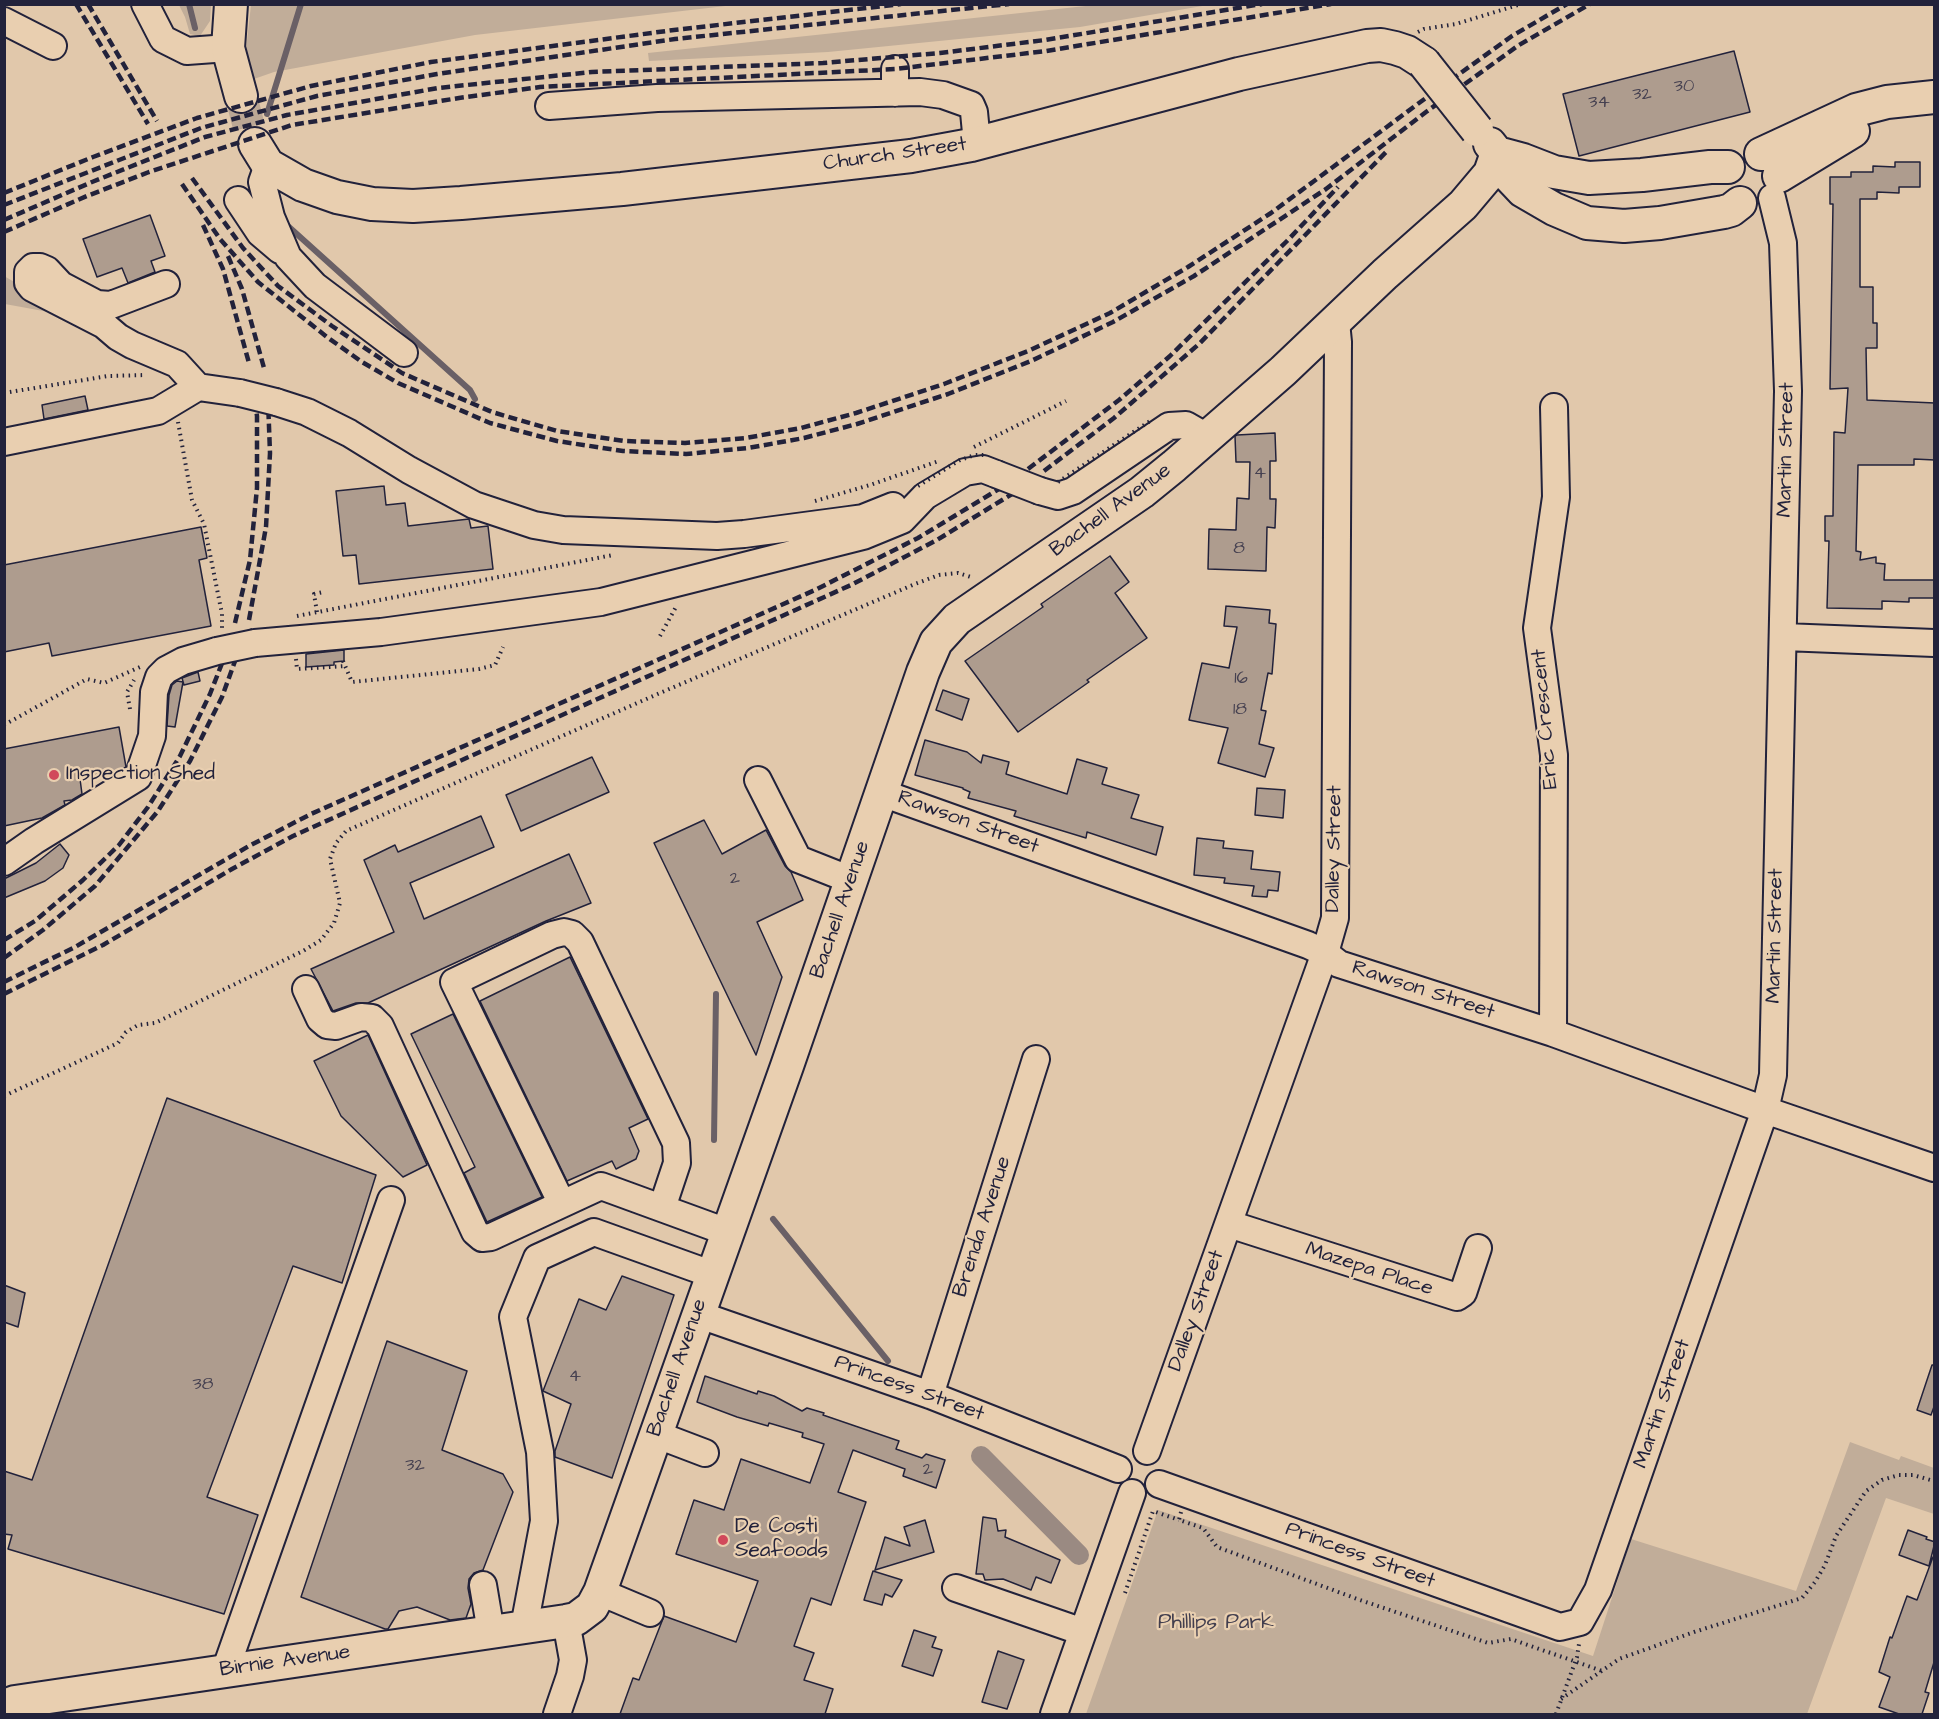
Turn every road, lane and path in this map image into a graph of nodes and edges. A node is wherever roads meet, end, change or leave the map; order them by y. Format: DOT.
graph roads {
  1 [pos="145,4"];
  2 [pos="231,4"];
  3 [pos="1521,4"];
  4 [pos="4,21"];
  5 [pos="53,46"];
  6 [pos="1391,47"];
  7 [pos="228,48"];
  8 [pos="241,96"];
  9 [pos="1935,97"];
  10 [pos="549,106"];
  11 [pos="1935,106"];
  12 [pos="1487,141"];
  13 [pos="977,143"];
  14 [pos="261,155"];
  15 [pos="1728,167"];
  16 [pos="1771,176"];
  17 [pos="238,200"];
  18 [pos="1740,203"];
  19 [pos="1457,211"];
  20 [pos="1587,223"];
  21 [pos="288,257"];
  22 [pos="1385,274"];
  23 [pos="166,284"];
  24 [pos="1336,322"];
  25 [pos="404,354"];
  26 [pos="153,375"];
  27 [pos="190,392"];
  28 [pos="4,393"];
  29 [pos="1066,401"];
  30 [pos="1554,407"];
  31 [pos="1150,421"];
  32 [pos="1207,437"];
  33 [pos="4,442"];
  34 [pos="970,448"];
  35 [pos="943,459"];
  36 [pos="993,465"];
  37 [pos="1046,486"];
  38 [pos="921,491"];
  39 [pos="813,501"];
  40 [pos="615,555"];
  41 [pos="323,592"];
  42 [pos="989,597"];
  43 [pos="317,612"];
  44 [pos="295,616"];
  45 [pos="1784,637"];
  46 [pos="220,643"];
  47 [pos="1935,643"];
  48 [pos="503,646"];
  49 [pos="295,652"];
  50 [pos="130,716"];
  51 [pos="4,725"];
  52 [pos="758,780"];
  53 [pos="882,793"];
  54 [pos="32,843"];
  55 [pos="4,853"];
  56 [pos="4,862"];
  57 [pos="851,880"];
  58 [pos="1325,953"];
  59 [pos="306,990"];
  60 [pos="1553,1033"];
  61 [pos="1036,1059"];
  62 [pos="4,1096"];
  63 [pos="1765,1110"];
  64 [pos="1935,1168"];
  65 [pos="391,1200"];
  66 [pos="562,1204"];
  67 [pos="662,1209"];
  68 [pos="1228,1224"];
  69 [pos="727,1232"];
  70 [pos="1478,1248"];
  71 [pos="711,1274"];
  72 [pos="697,1314"];
  73 [pos="930,1395"];
  74 [pos="655,1434"];
  75 [pos="1148,1451"];
  76 [pos="705,1453"];
  77 [pos="1118,1469"];
  78 [pos="1935,1481"];
  79 [pos="1159,1484"];
  80 [pos="1132,1493"];
  81 [pos="1187,1494"];
  82 [pos="1179,1520"];
  83 [pos="483,1585"];
  84 [pos="956,1588"];
  85 [pos="600,1592"];
  86 [pos="1125,1593"];
  87 [pos="650,1613"];
  88 [pos="566,1621"];
  89 [pos="1570,1625"];
  90 [pos="524,1627"];
  91 [pos="491,1632"];
  92 [pos="1083,1632"];
  93 [pos="1575,1662"];
  94 [pos="225,1671"];
  95 [pos="1602,1671"];
  96 [pos="1561,1699"];
  97 [pos="4,1706"];
  98 [pos="557,1714"];
  99 [pos="1054,1714"];
  100 [pos="1556,1714"];
  1 -- 7 [label="street"];
  2 -- 7 [label="main road"];
  3 -- 6 [label="path"];
  4 -- 5 [label="street"];
  6 -- 12 [label="main road, Church Street, bridge"];
  6 -- 13 [label="main road, Church Street"];
  7 -- 8 [label="main road"];
  9 -- 16 [label="main road"];
  10 -- 13 [label="street"];
  11 -- 16 [label="main road"];
  12 -- 15 [label="main road"];
  12 -- 19 [label="main road, Bachell Avenue"];
  12 -- 20 [label="main road, Church Street"];
  12 -- 22 [label="main road, Bachell Avenue"];
  13 -- 14 [label="main road, Church Street"];
  14 -- 21 [label="street"];
  15 -- 16 [label="main road"];
  15 -- 18 [label="main road"];
  16 -- 18 [label="main road"];
  16 -- 45 [label="street, Martin Street"];
  17 -- 21 [label="street"];
  18 -- 20 [label="main road, Church Street"];
  19 -- 20 [label="main road"];
  19 -- 22 [label="main road, Bachell Avenue"];
  21 -- 25 [label="street"];
  22 -- 24 [label="main road, Bachell Avenue"];
  23 -- 27 [label="street"];
  24 -- 32 [label="main road, Bachell Avenue"];
  24 -- 58 [label="street, Dalley Street"];
  26 -- 28 [label="path"];
  27 -- 33 [label="street"];
  27 -- 38 [label="street, bridge"];
  27 -- 46 [label="path"];
  29 -- 34 [label="path"];
  30 -- 60 [label="street, Eric Crescent"];
  31 -- 37 [label="path, bridge"];
  32 -- 37 [label="street"];
  32 -- 42 [label="main road, Bachell Avenue"];
  35 -- 39 [label="path"];
  36 -- 37 [label="street, bridge"];
  36 -- 38 [label="street"];
  36 -- 38 [label="path, bridge"];
  38 -- 46 [label="street, bridge"];
  40 -- 43 [label="path"];
  41 -- 43 [label="path"];
  42 -- 53 [label="main road, Bachell Avenue"];
  42 -- 62 [label="path"];
  43 -- 44 [label="path"];
  45 -- 47 [label="street"];
  45 -- 63 [label="street, Martin Street"];
  46 -- 54 [label="street"];
  48 -- 49 [label="path"];
  50 -- 51 [label="path"];
  52 -- 57 [label="street"];
  53 -- 57 [label="main road, Bachell Avenue"];
  53 -- 58 [label="street, Rawson Street"];
  54 -- 55 [label="street"];
  54 -- 56 [label="street"];
  57 -- 69 [label="main road, Bachell Avenue"];
  58 -- 60 [label="street, Rawson Street"];
  58 -- 68 [label="street, Dalley Street"];
  59 -- 66 [label="street"];
  60 -- 63 [label="street, Rawson Street"];
  61 -- 73 [label="street, Brenda Avenue"];
  63 -- 64 [label="street, Rawson Street"];
  63 -- 89 [label="street, Martin Street"];
  65 -- 94 [label="street"];
  66 -- 67 [label="street"];
  66 -- 67 [label="street"];
  67 -- 69 [label="street"];
  68 -- 70 [label="street, Mazepa Place"];
  68 -- 75 [label="street, Dalley Street"];
  69 -- 71 [label="main road, Bachell Avenue"];
  71 -- 72 [label="main road, Bachell Avenue"];
  71 -- 90 [label="street"];
  72 -- 73 [label="street, Princess Street"];
  72 -- 74 [label="main road, Bachell Avenue"];
  73 -- 77 [label="street, Princess Street"];
  74 -- 76 [label="street"];
  74 -- 85 [label="main road, Bachell Avenue"];
  75 -- 77 [label="street"];
  75 -- 79 [label="street"];
  77 -- 80 [label="street"];
  78 -- 95 [label="path"];
  79 -- 80 [label="street"];
  79 -- 81 [label="street, Princess Street"];
  80 -- 92 [label="street"];
  81 -- 82 [label="path"];
  81 -- 89 [label="street, Princess Street"];
  82 -- 86 [label="path"];
  82 -- 93 [label="path"];
  83 -- 91 [label="street"];
  84 -- 92 [label="street"];
  85 -- 87 [label="street"];
  85 -- 88 [label="main road, Bachell Avenue"];
  88 -- 90 [label="main road, Birnie Avenue"];
  88 -- 98 [label="street"];
  89 -- 93 [label="path"];
  90 -- 91 [label="main road, Birnie Avenue"];
  91 -- 94 [label="main road, Birnie Avenue"];
  92 -- 99 [label="street"];
  93 -- 95 [label="path"];
  93 -- 96 [label="path"];
  94 -- 97 [label="main road, Birnie Avenue"];
  95 -- 96 [label="path"];
  96 -- 100 [label="path"];
}
